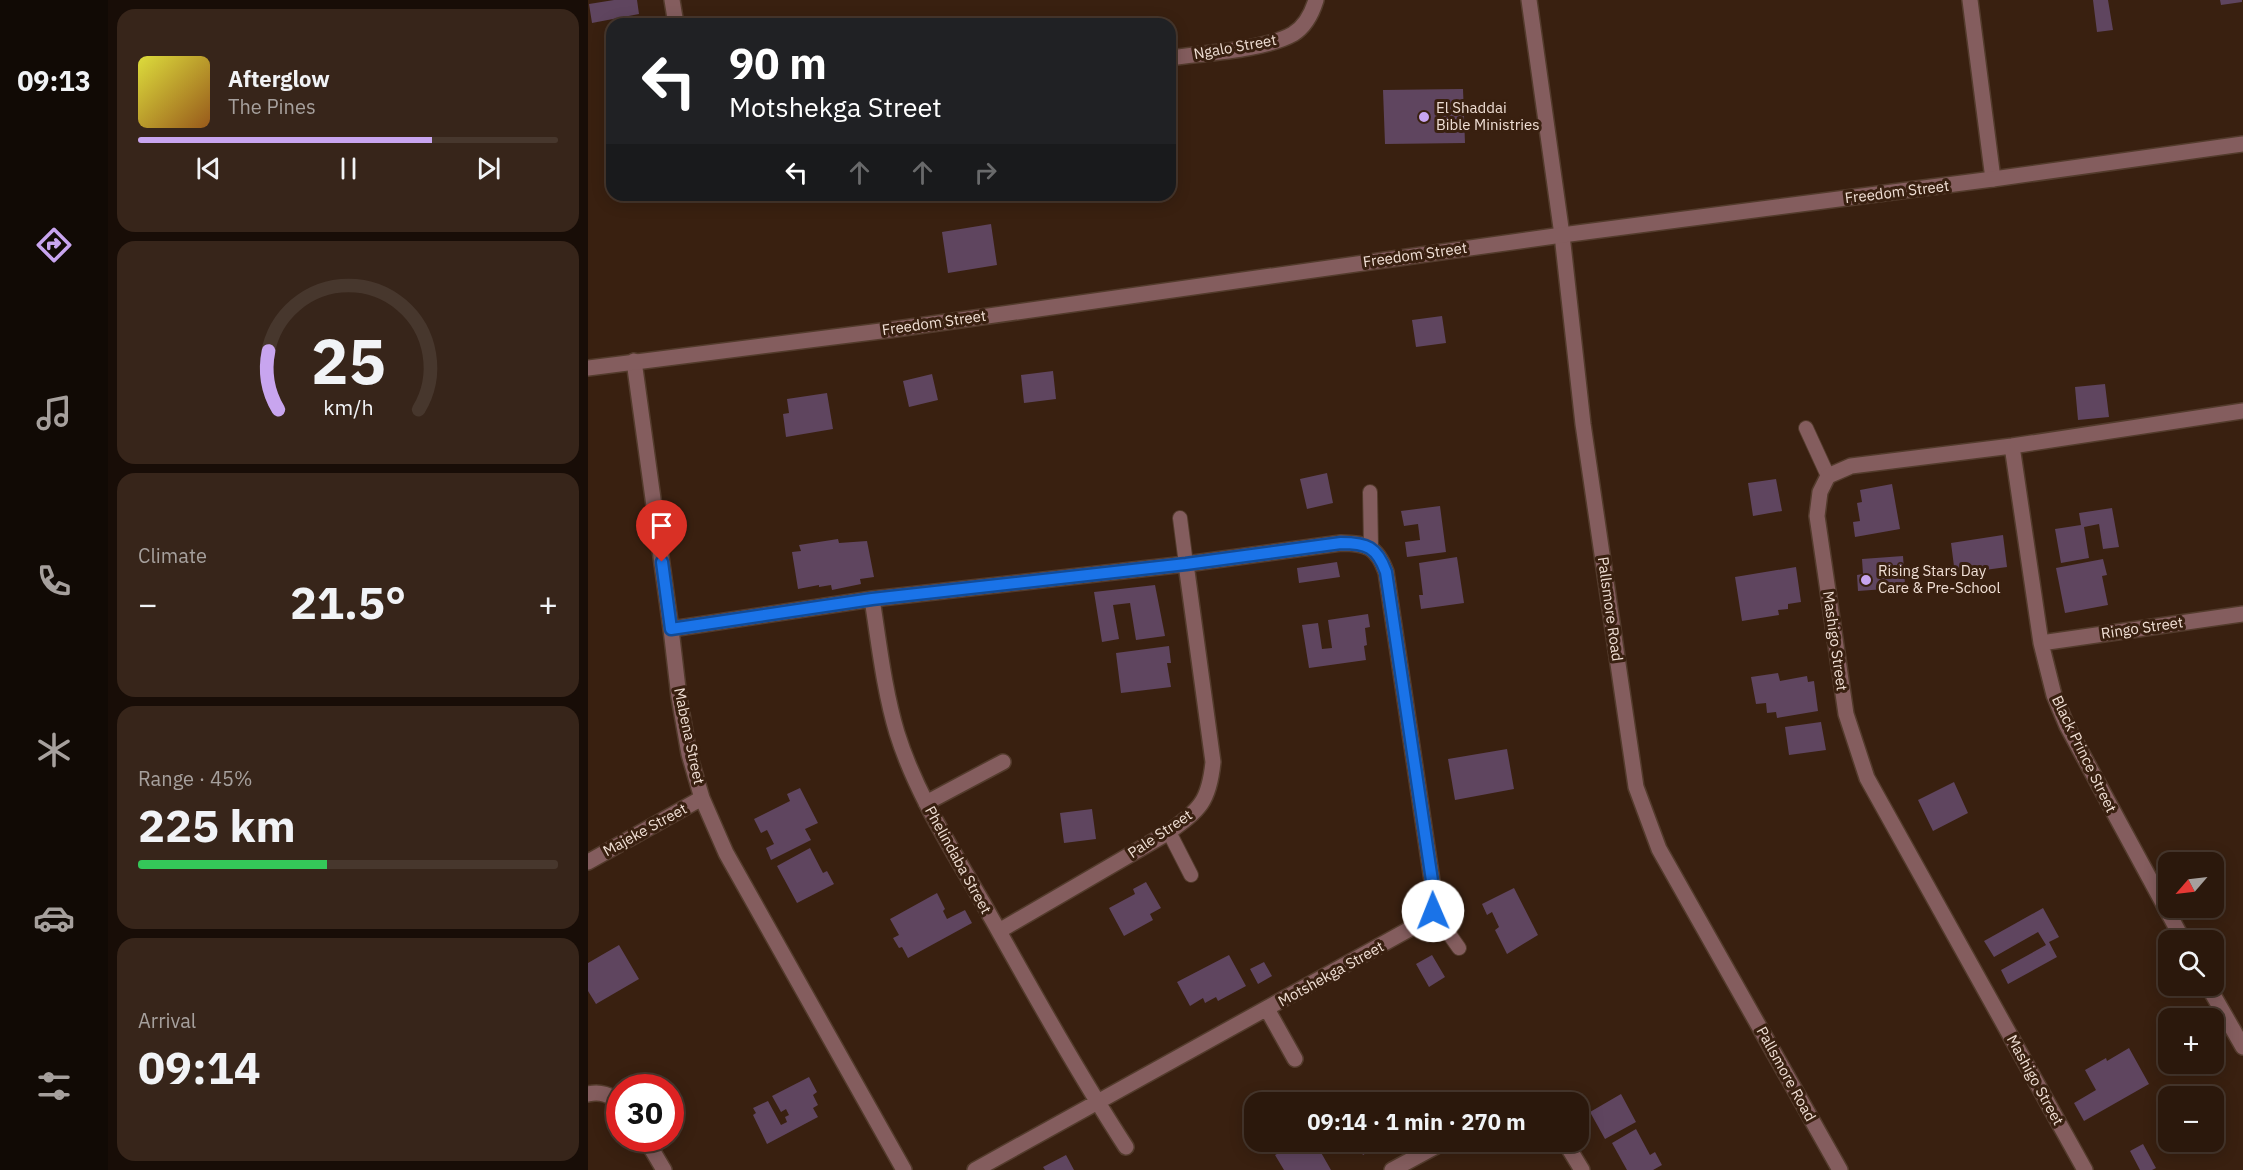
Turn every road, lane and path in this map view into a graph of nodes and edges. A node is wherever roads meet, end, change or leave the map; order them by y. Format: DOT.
graph roads {
  1 [pos="672,0"];
  2 [pos="1316,0"];
  3 [pos="1529,0"];
  4 [pos="1970,0"];
  5 [pos="675,18"];
  6 [pos="1176,57"];
  7 [pos="2243,144"];
  8 [pos="1993,179"];
  9 [pos="1562,235"];
  10 [pos="634,362"];
  11 [pos="588,368"];
  12 [pos="2243,411"];
  13 [pos="1806,428"];
  14 [pos="2012,446"];
  15 [pos="1828,476"];
  16 [pos="1370,492"];
  17 [pos="1180,518"];
  18 [pos="1371,548"];
  19 [pos="1186,564"];
  20 [pos="872,599"];
  21 [pos="2243,614"];
  22 [pos="671,629"];
  23 [pos="2042,643"];
  24 [pos="1003,762"];
  25 [pos="702,798"];
  26 [pos="926,803"];
  27 [pos="1169,832"];
  28 [pos="588,862"];
  29 [pos="1191,875"];
  30 [pos="1433,911"];
  31 [pos="2178,930"];
  32 [pos="999,931"];
  33 [pos="1459,948"];
  34 [pos="2214,996"];
  35 [pos="1267,1009"];
  36 [pos="2243,1047"];
  37 [pos="1294,1059"];
  38 [pos="588,1094"];
  39 [pos="606,1094"];
  40 [pos="1096,1101"];
  41 [pos="1126,1147"];
  42 [pos="653,1152"];
  43 [pos="1425,1152"];
  44 [pos="1571,1152"];
  45 [pos="664,1170"];
  46 [pos="904,1170"];
  47 [pos="975,1170"];
  48 [pos="1392,1170"];
  49 [pos="1582,1170"];
  50 [pos="1840,1170"];
  51 [pos="2085,1170"];
  1 -- 5 [label="street"];
  2 -- 6 [label="street, Ngalo Street"];
  3 -- 9 [label="street, Pallsmore Road"];
  4 -- 8 [label="street"];
  7 -- 8 [label="street, Freedom Street"];
  8 -- 9 [label="street, Freedom Street"];
  9 -- 10 [label="street, Freedom Street"];
  9 -- 50 [label="street, Pallsmore Road"];
  10 -- 11 [label="street, Freedom Street"];
  10 -- 22 [label="street, Mabena Street"];
  12 -- 14 [label="street"];
  13 -- 15 [label="lane"];
  14 -- 15 [label="street"];
  14 -- 23 [label="street, Black Prince Street"];
  15 -- 51 [label="street, Mashigo Street"];
  16 -- 18 [label="lane"];
  17 -- 19 [label="lane"];
  18 -- 19 [label="street"];
  18 -- 30 [label="street"];
  19 -- 20 [label="street"];
  19 -- 27 [label="street, Pale Street"];
  20 -- 22 [label="street"];
  20 -- 26 [label="street, Phelindaba Street"];
  21 -- 23 [label="street, Ringo Street"];
  22 -- 25 [label="street, Mabena Street"];
  23 -- 31 [label="street, Black Prince Street"];
  24 -- 26 [label="street"];
  25 -- 28 [label="street, Majeke Street"];
  25 -- 46 [label="street, Mabena Street"];
  26 -- 32 [label="street, Phelindaba Street"];
  27 -- 29 [label="lane"];
  27 -- 32 [label="street, Pale Street"];
  30 -- 33 [label="lane"];
  30 -- 35 [label="street, Motshekga Street"];
  32 -- 40 [label="street, Phelindaba Street"];
  34 -- 36 [label="street"];
  35 -- 37 [label="street"];
  35 -- 40 [label="street, Motshekga Street"];
  38 -- 39 [label="street"];
  40 -- 41 [label="street, Phelindaba Street"];
  40 -- 47 [label="street, Motshekga Street"];
  42 -- 45 [label="street"];
  43 -- 48 [label="street"];
  44 -- 49 [label="street"];
}
